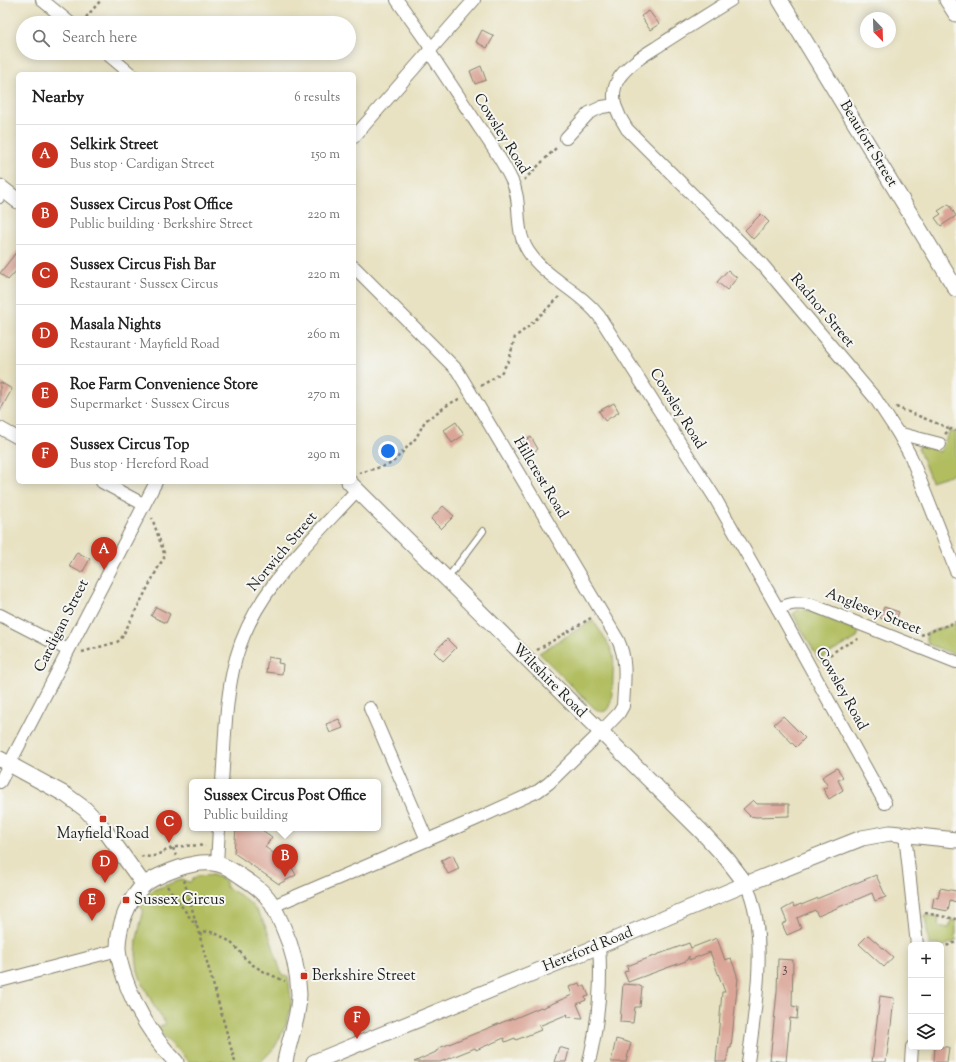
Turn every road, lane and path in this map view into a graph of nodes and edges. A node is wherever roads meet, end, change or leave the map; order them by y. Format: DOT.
graph roads {
  1 [pos="42,0"];
  2 [pos="101,0"];
  3 [pos="397,0"];
  4 [pos="474,0"];
  5 [pos="731,0"];
  6 [pos="780,0"];
  7 [pos="949,0"];
  8 [pos="956,14"];
  9 [pos="61,16"];
  10 [pos="87,16"];
  11 [pos="430,49"];
  12 [pos="115,60"];
  13 [pos="130,72"];
  14 [pos="615,105"];
  15 [pos="356,135"];
  16 [pos="566,138"];
  17 [pos="516,189"];
  18 [pos="356,269"];
  19 [pos="956,289"];
  20 [pos="558,297"];
  21 [pos="470,393"];
  22 [pos="875,398"];
  23 [pos="0,428"];
  24 [pos="951,429"];
  25 [pos="898,433"];
  26 [pos="16,437"];
  27 [pos="940,444"];
  28 [pos="356,478"];
  29 [pos="107,484"];
  30 [pos="155,484"];
  31 [pos="352,484"];
  32 [pos="354,484"];
  33 [pos="145,501"];
  34 [pos="484,531"];
  35 [pos="956,571"];
  36 [pos="447,579"];
  37 [pos="778,609"];
  38 [pos="602,612"];
  39 [pos="0,615"];
  40 [pos="956,622"];
  41 [pos="878,631"];
  42 [pos="903,642"];
  43 [pos="66,653"];
  44 [pos="525,657"];
  45 [pos="956,662"];
  46 [pos="810,668"];
  47 [pos="370,708"];
  48 [pos="601,732"];
  49 [pos="5,762"];
  50 [pos="222,779"];
  51 [pos="0,782"];
  52 [pos="885,803"];
  53 [pos="219,831"];
  54 [pos="905,834"];
  55 [pos="427,840"];
  56 [pos="956,840"];
  57 [pos="218,846"];
  58 [pos="129,864"];
  59 [pos="217,864"];
  60 [pos="180,868"];
  61 [pos="160,876"];
  62 [pos="746,884"];
  63 [pos="144,885"];
  64 [pos="273,906"];
  65 [pos="914,911"];
  66 [pos="956,919"];
  67 [pos="197,928"];
  68 [pos="199,935"];
  69 [pos="917,942"];
  70 [pos="956,942"];
  71 [pos="599,946"];
  72 [pos="944,947"];
  73 [pos="118,950"];
  74 [pos="298,980"];
  75 [pos="0,981"];
  76 [pos="912,1050"];
  77 [pos="176,1062"];
  78 [pos="235,1062"];
  79 [pos="285,1062"];
  80 [pos="314,1062"];
  81 [pos="588,1062"];
  82 [pos="748,1062"];
  83 [pos="911,1062"];
  1 -- 9 [label="street"];
  2 -- 10 [label="path"];
  3 -- 11 [label="street, Cowsley Road"];
  4 -- 11 [label="street"];
  5 -- 14 [label="street"];
  6 -- 19 [label="street, Beaufort Street"];
  7 -- 8 [label="street"];
  11 -- 15 [label="street"];
  11 -- 17 [label="street, Cowsley Road"];
  12 -- 13 [label="street"];
  14 -- 16 [label="street"];
  14 -- 22 [label="street, Radnor Street"];
  16 -- 17 [label="path"];
  17 -- 37 [label="street, Cowsley Road"];
  18 -- 21 [label="street, Hillcrest Road"];
  20 -- 21 [label="path"];
  21 -- 28 [label="path"];
  21 -- 38 [label="street, Hillcrest Road"];
  22 -- 24 [label="path"];
  22 -- 25 [label="street, Radnor Street"];
  23 -- 26 [label="street"];
  25 -- 27 [label="street"];
  25 -- 35 [label="street, Radnor Street"];
  29 -- 33 [label="street"];
  30 -- 33 [label="street, Cardigan Street"];
  31 -- 50 [label="street, Norwich Street"];
  32 -- 36 [label="street, Wiltshire Road"];
  33 -- 43 [label="street, Cardigan Street"];
  33 -- 43 [label="path"];
  34 -- 36 [label="lane"];
  36 -- 44 [label="street, Wiltshire Road"];
  37 -- 41 [label="street, Anglesey Street"];
  37 -- 46 [label="street, Cowsley Road"];
  38 -- 44 [label="path"];
  38 -- 48 [label="street, Hillcrest Road"];
  39 -- 43 [label="street"];
  40 -- 42 [label="path"];
  41 -- 42 [label="street, Anglesey Street"];
  41 -- 46 [label="path"];
  42 -- 45 [label="street, Anglesey Street"];
  43 -- 49 [label="street, Cardigan Street"];
  44 -- 48 [label="street, Wiltshire Road"];
  46 -- 52 [label="street, Cowsley Road"];
  47 -- 55 [label="street"];
  48 -- 55 [label="street"];
  48 -- 62 [label="street, Wiltshire Road"];
  49 -- 51 [label="street, Cardigan Street"];
  49 -- 58 [label="street"];
  53 -- 57 [label="street"];
  54 -- 56 [label="street, Hereford Road"];
  54 -- 62 [label="street, Hereford Road"];
  54 -- 65 [label="street"];
  55 -- 64 [label="street"];
  57 -- 58 [label="path"];
  57 -- 59 [label="street"];
  58 -- 63 [label="street"];
  59 -- 60 [label="street"];
  59 -- 64 [label="street"];
  60 -- 61 [label="street"];
  60 -- 67 [label="path"];
  61 -- 63 [label="street"];
  61 -- 67 [label="path"];
  62 -- 71 [label="street, Hereford Road"];
  62 -- 82 [label="street"];
  63 -- 73 [label="street"];
  64 -- 74 [label="street"];
  65 -- 66 [label="path"];
  65 -- 69 [label="street"];
  67 -- 68 [label="path"];
  68 -- 74 [label="path"];
  68 -- 78 [label="path"];
  70 -- 72 [label="path"];
  71 -- 80 [label="street, Hereford Road"];
  71 -- 81 [label="street"];
  73 -- 75 [label="street"];
  73 -- 77 [label="street"];
  74 -- 79 [label="street"];
  76 -- 83 [label="street"];
}
